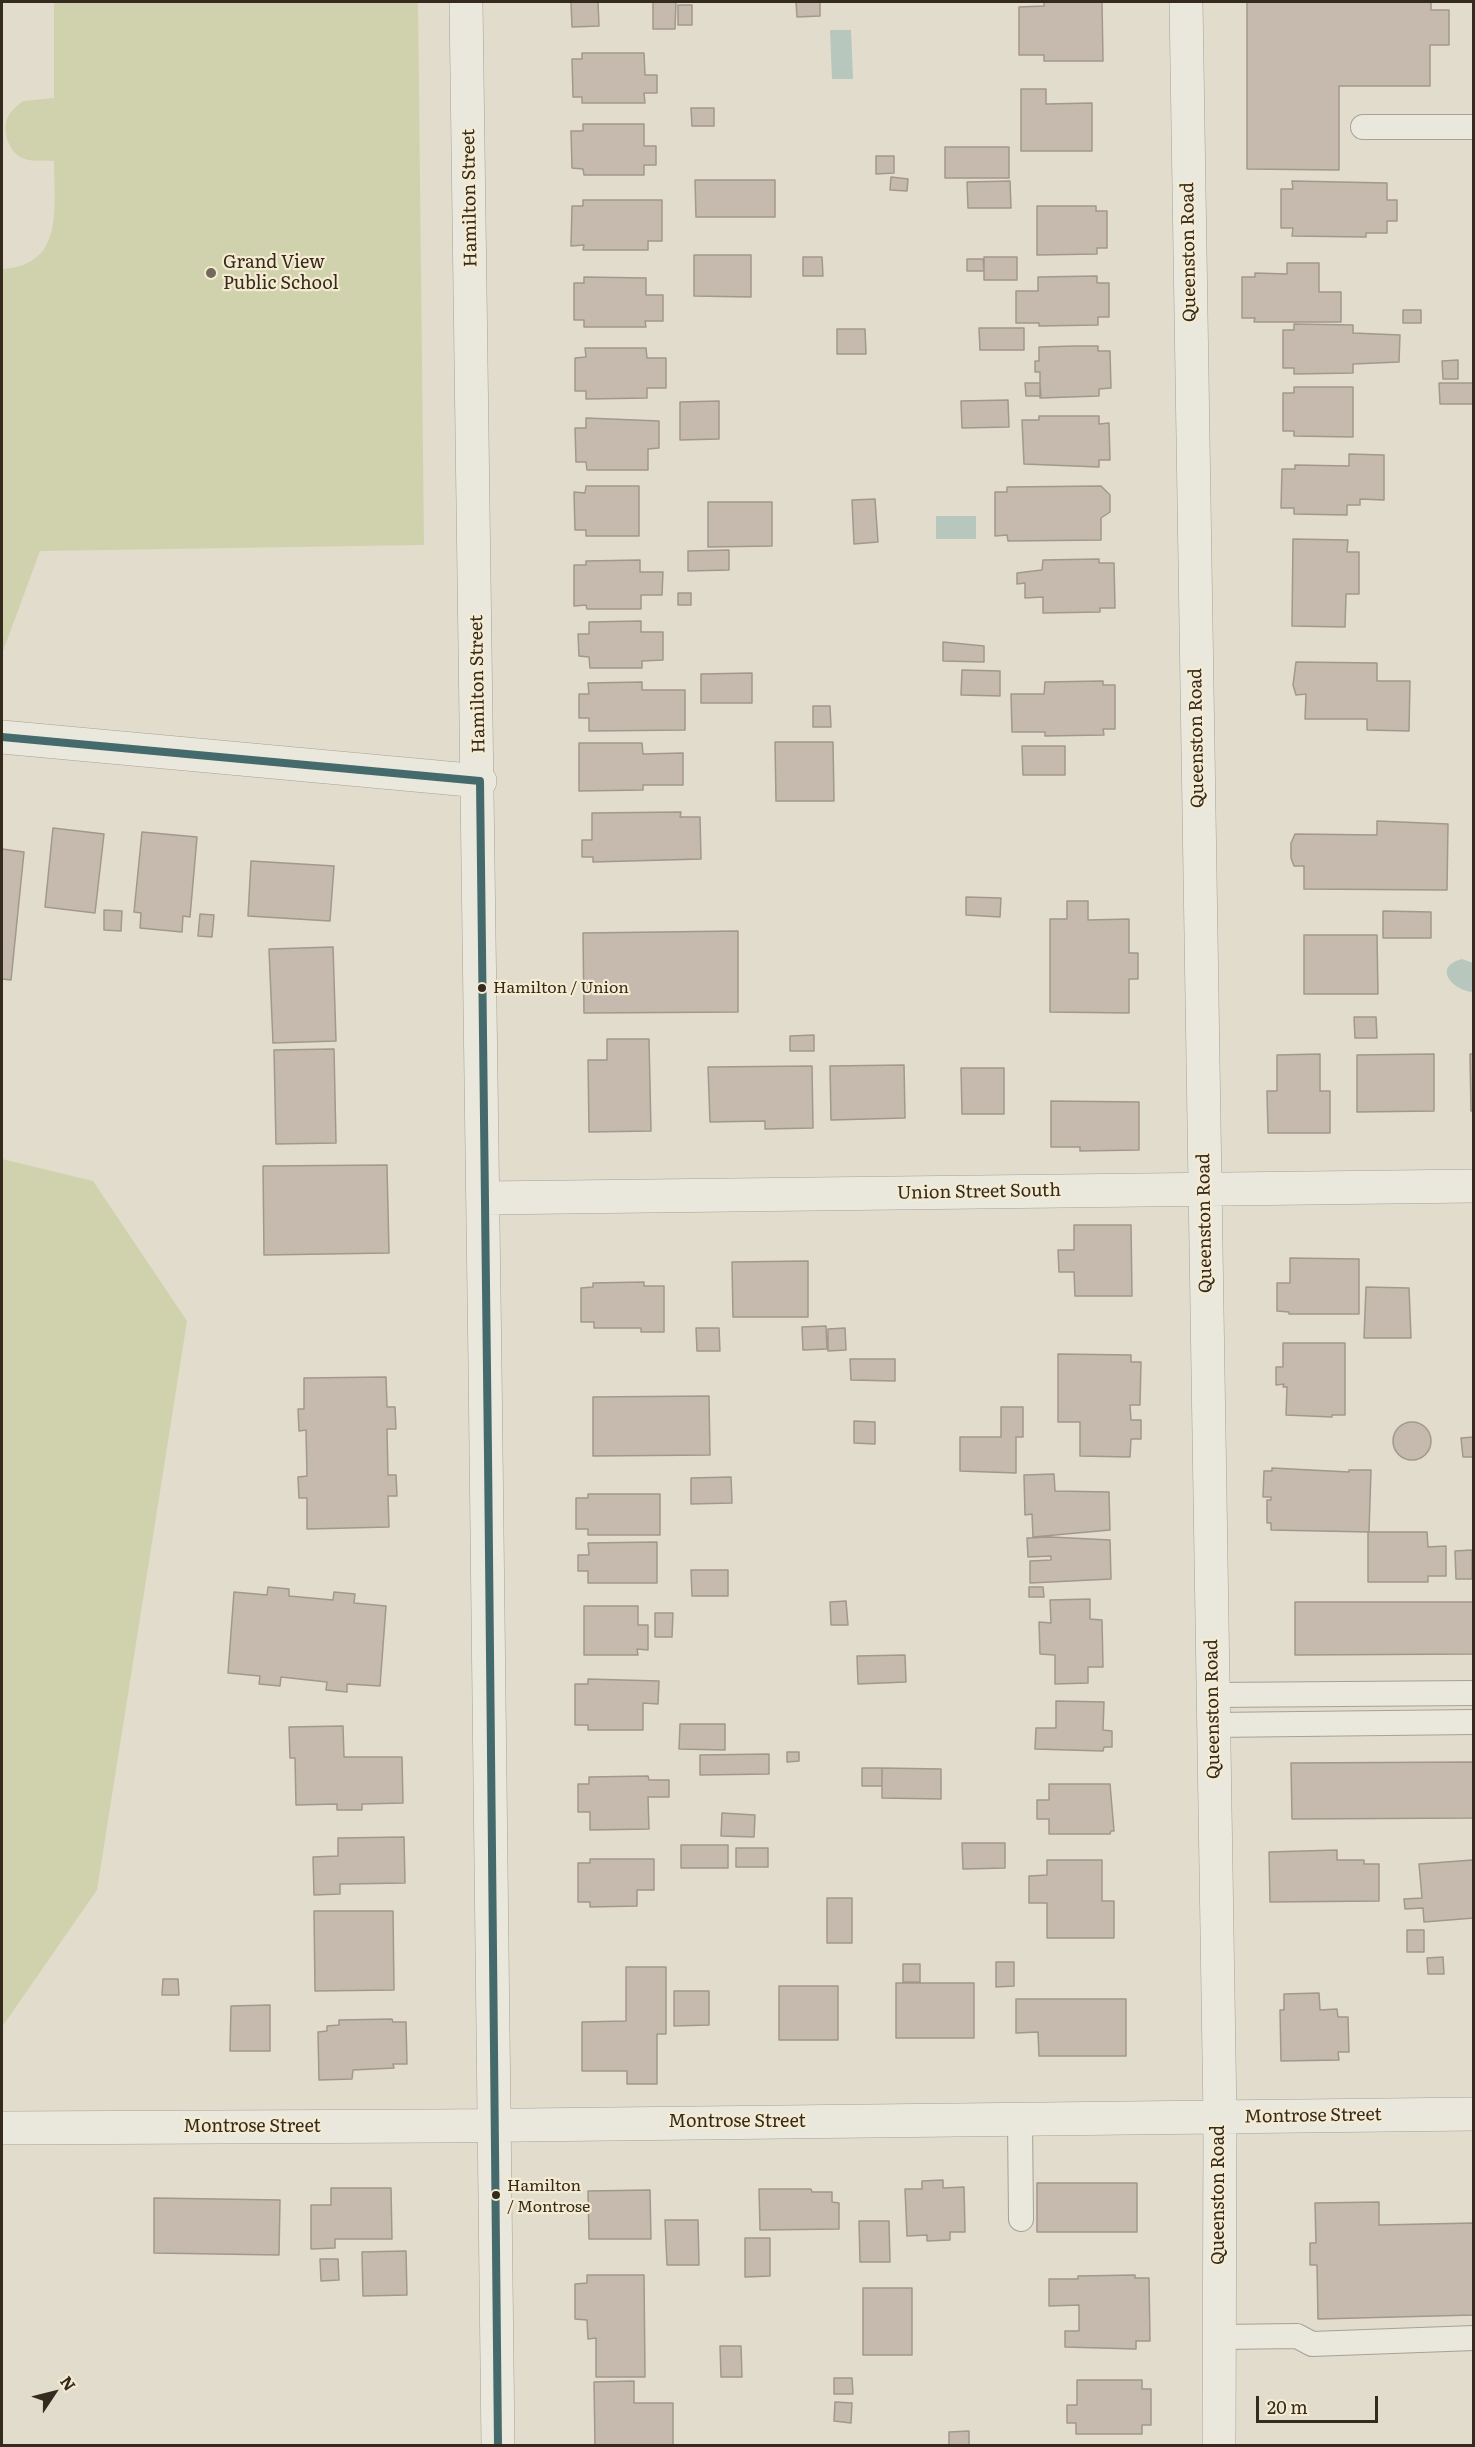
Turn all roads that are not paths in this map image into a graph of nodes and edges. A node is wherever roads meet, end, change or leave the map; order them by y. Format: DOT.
graph roads {
  1 [pos="466,2"];
  2 [pos="1186,2"];
  3 [pos="1363,127"];
  4 [pos="1473,127"];
  5 [pos="2,737"];
  6 [pos="480,781"];
  7 [pos="1473,1186"];
  8 [pos="1204,1189"];
  9 [pos="485,1198"];
  10 [pos="1473,1693"];
  11 [pos="1213,1710"];
  12 [pos="1473,1722"];
  13 [pos="1473,2114"];
  14 [pos="1220,2118"];
  15 [pos="1020,2119"];
  16 [pos="497,2124"];
  17 [pos="2,2128"];
  18 [pos="1021,2219"];
  19 [pos="1219,2337"];
  20 [pos="1473,2338"];
  21 [pos="498,2445"];
  22 [pos="1219,2445"];
  1 -- 6 [label="street, Hamilton Street"];
  2 -- 8 [label="street, Queenston Road"];
  3 -- 4 [label="lane"];
  5 -- 6 [label="street"];
  6 -- 9 [label="street, Hamilton Street"];
  7 -- 8 [label="street, Union Street South"];
  8 -- 9 [label="street, Union Street South"];
  8 -- 11 [label="street, Queenston Road"];
  9 -- 16 [label="street, Hamilton Street"];
  10 -- 11 [label="lane"];
  11 -- 12 [label="lane"];
  11 -- 14 [label="street, Queenston Road"];
  13 -- 14 [label="street, Montrose Street"];
  14 -- 15 [label="street, Montrose Street"];
  14 -- 19 [label="street, Queenston Road"];
  15 -- 16 [label="street, Montrose Street"];
  15 -- 18 [label="lane"];
  16 -- 17 [label="street, Montrose Street"];
  16 -- 21 [label="street, Hamilton Street"];
  19 -- 20 [label="lane"];
  19 -- 22 [label="street, Queenston Road"];
}
